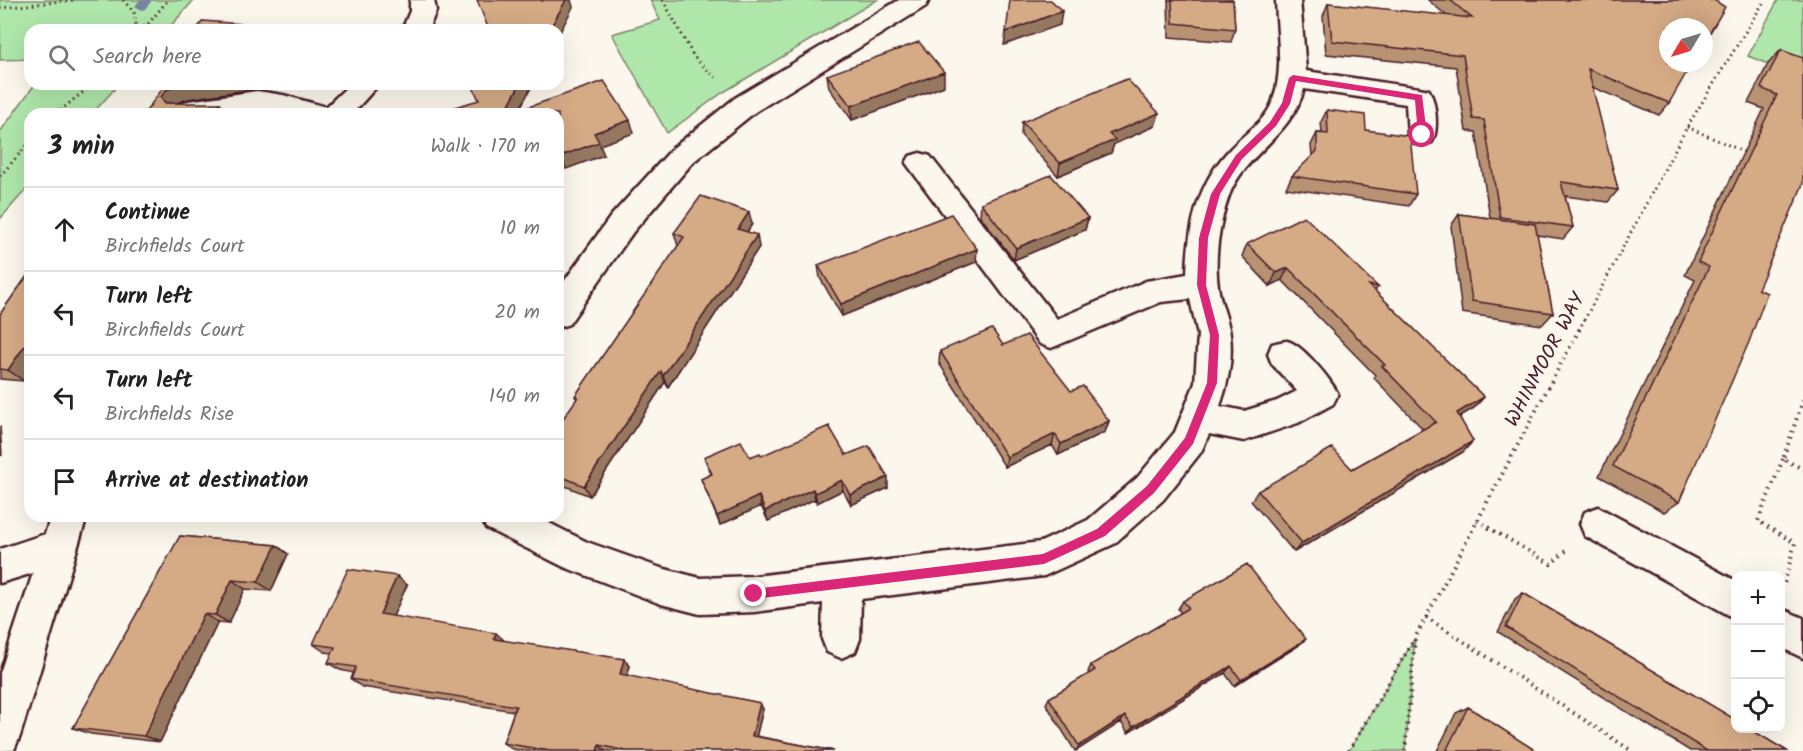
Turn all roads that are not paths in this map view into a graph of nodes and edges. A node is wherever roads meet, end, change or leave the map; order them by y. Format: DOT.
graph roads {
  1 [pos="422,0"];
  2 [pos="917,0"];
  3 [pos="1288,0"];
  4 [pos="418,24"];
  5 [pos="1293,78"];
  6 [pos="360,90"];
  7 [pos="217,108"];
  8 [pos="293,108"];
  9 [pos="341,108"];
  10 [pos="1422,135"];
  11 [pos="920,163"];
  12 [pos="1202,285"];
  13 [pos="564,306"];
  14 [pos="1284,354"];
  15 [pos="1199,417"];
  16 [pos="511,522"];
  17 [pos="1598,524"];
  18 [pos="64,531"];
  19 [pos="0,566"];
  20 [pos="843,584"];
  21 [pos="1731,598"];
  22 [pos="1785,629"];
  23 [pos="841,639"];
  24 [pos="1803,639"];
  25 [pos="0,736"];
  1 -- 4 [label="street"];
  2 -- 13 [label="street"];
  3 -- 5 [label="street"];
  5 -- 10 [label="street"];
  5 -- 12 [label="street"];
  6 -- 9 [label="street"];
  7 -- 8 [label="street"];
  11 -- 12 [label="street"];
  12 -- 15 [label="street"];
  14 -- 15 [label="street"];
  15 -- 20 [label="street"];
  16 -- 20 [label="street"];
  17 -- 21 [label="street"];
  18 -- 19 [label="street"];
  18 -- 25 [label="street"];
  20 -- 23 [label="street"];
  22 -- 24 [label="street"];
}
